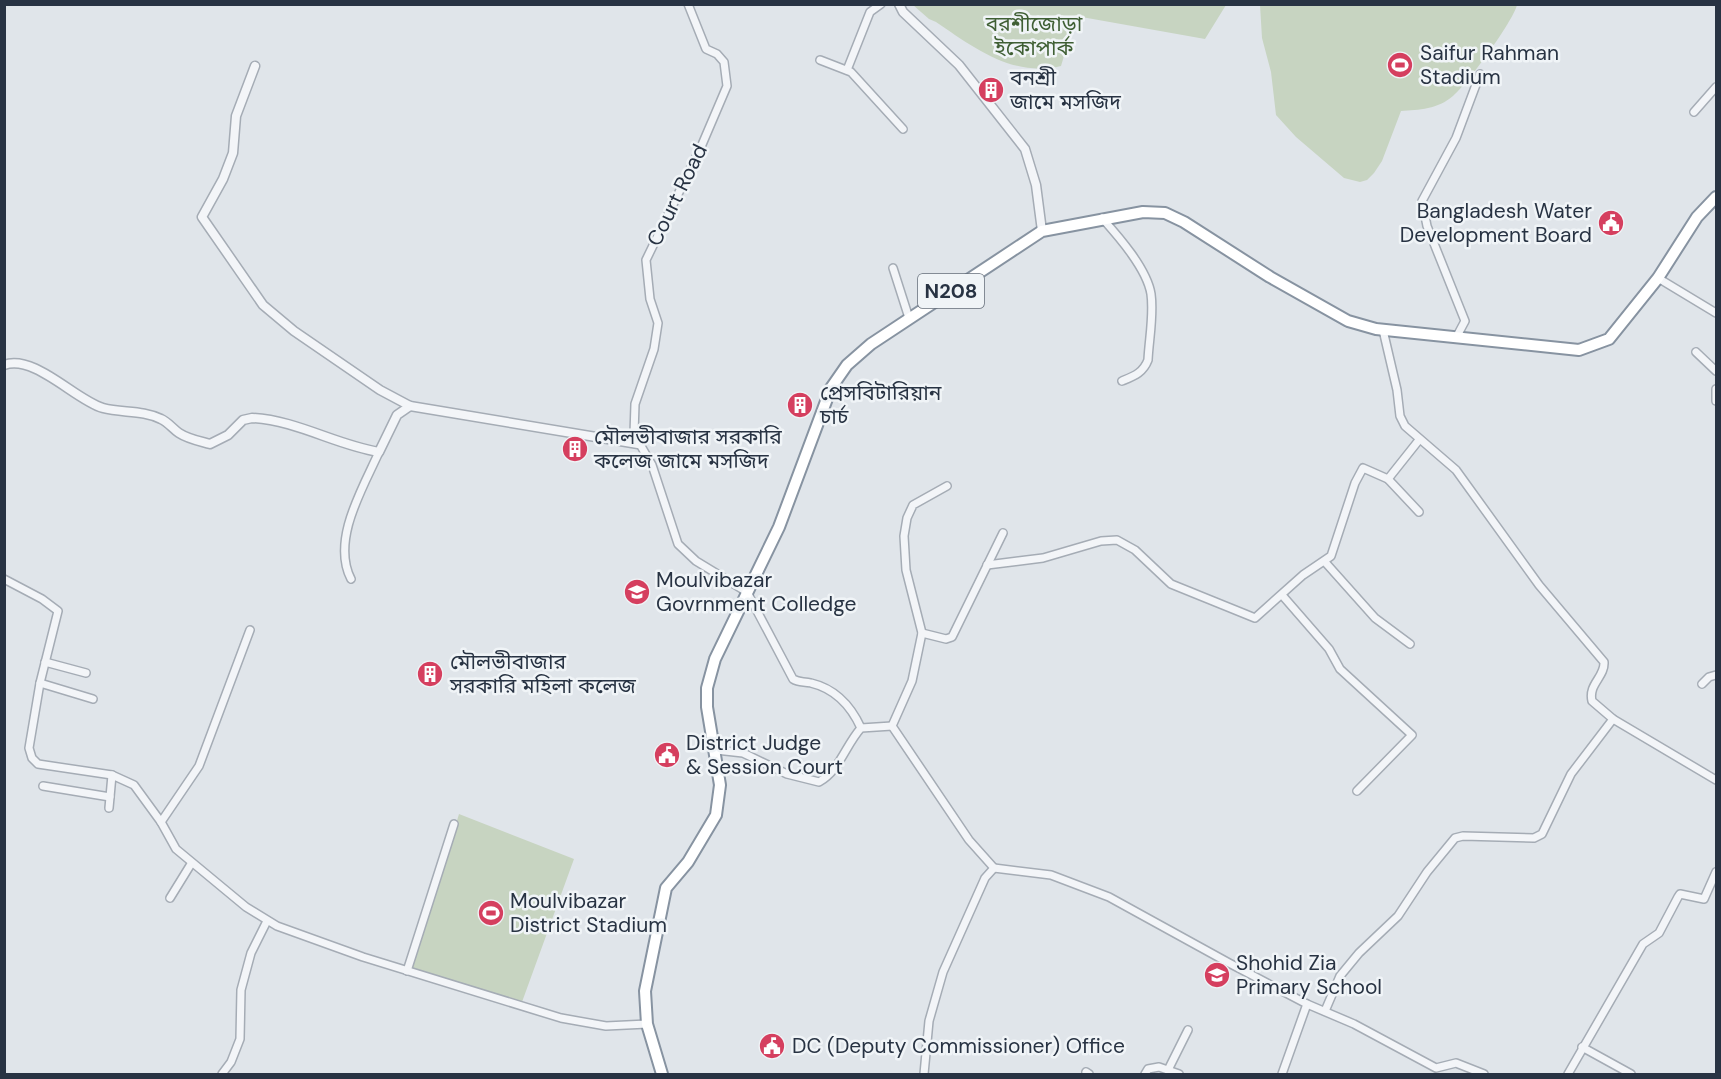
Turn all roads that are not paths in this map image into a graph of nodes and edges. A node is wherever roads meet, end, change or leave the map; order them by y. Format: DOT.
graph roads {
  1 [pos="688,4"];
  2 [pos="881,4"];
  3 [pos="899,4"];
  4 [pos="820,60"];
  5 [pos="255,66"];
  6 [pos="847,70"];
  7 [pos="1480,74"];
  8 [pos="1716,87"];
  9 [pos="1694,112"];
  10 [pos="903,129"];
  11 [pos="1716,197"];
  12 [pos="1102,219"];
  13 [pos="1042,231"];
  14 [pos="893,268"];
  15 [pos="1658,278"];
  16 [pos="1716,313"];
  17 [pos="909,318"];
  18 [pos="1383,330"];
  19 [pos="1457,336"];
  20 [pos="1696,352"];
  21 [pos="4,365"];
  22 [pos="1716,371"];
  23 [pos="1122,381"];
  24 [pos="1716,389"];
  25 [pos="1716,401"];
  26 [pos="410,406"];
  27 [pos="1419,440"];
  28 [pos="638,444"];
  29 [pos="379,452"];
  30 [pos="1388,479"];
  31 [pos="947,486"];
  32 [pos="1419,512"];
  33 [pos="1003,533"];
  34 [pos="1325,562"];
  35 [pos="987,566"];
  36 [pos="4,579"];
  37 [pos="351,579"];
  38 [pos="747,592"];
  39 [pos="1282,595"];
  40 [pos="250,630"];
  41 [pos="922,633"];
  42 [pos="1410,644"];
  43 [pos="45,662"];
  44 [pos="86,673"];
  45 [pos="1716,675"];
  46 [pos="40,682"];
  47 [pos="1702,684"];
  48 [pos="93,699"];
  49 [pos="1613,719"];
  50 [pos="892,726"];
  51 [pos="861,728"];
  52 [pos="716,750"];
  53 [pos="112,775"];
  54 [pos="1716,780"];
  55 [pos="43,786"];
  56 [pos="1357,791"];
  57 [pos="110,797"];
  58 [pos="108,808"];
  59 [pos="161,822"];
  60 [pos="454,824"];
  61 [pos="191,864"];
  62 [pos="994,868"];
  63 [pos="1716,872"];
  64 [pos="170,897"];
  65 [pos="267,921"];
  66 [pos="407,971"];
  67 [pos="1307,1004"];
  68 [pos="1325,1011"];
  69 [pos="647,1024"];
  70 [pos="1188,1030"];
  71 [pos="1582,1047"];
  72 [pos="1168,1070"];
  73 [pos="222,1074"];
  74 [pos="662,1074"];
  75 [pos="924,1074"];
  76 [pos="1145,1074"];
  77 [pos="1179,1074"];
  78 [pos="1282,1074"];
  79 [pos="1484,1074"];
  80 [pos="1568,1074"];
  81 [pos="1631,1074"];
  1 -- 28 [label="street, Court Road"];
  2 -- 6 [label="street"];
  3 -- 13 [label="street"];
  4 -- 6 [label="street"];
  5 -- 26 [label="street"];
  6 -- 10 [label="street"];
  7 -- 19 [label="street"];
  8 -- 9 [label="street"];
  11 -- 15 [label="highway, N208"];
  12 -- 13 [label="highway, N208"];
  12 -- 18 [label="highway, N208"];
  12 -- 23 [label="street"];
  13 -- 17 [label="highway, N208"];
  14 -- 17 [label="street"];
  15 -- 16 [label="street"];
  15 -- 19 [label="highway, N208"];
  17 -- 38 [label="highway, N208"];
  18 -- 19 [label="highway, N208"];
  18 -- 27 [label="street"];
  20 -- 22 [label="street"];
  21 -- 29 [label="street"];
  24 -- 25 [label="street"];
  26 -- 28 [label="street"];
  26 -- 29 [label="street"];
  27 -- 30 [label="street"];
  27 -- 49 [label="street"];
  28 -- 38 [label="street, Court Road"];
  29 -- 37 [label="street"];
  30 -- 32 [label="street"];
  30 -- 34 [label="street"];
  31 -- 41 [label="street"];
  33 -- 35 [label="street"];
  34 -- 39 [label="street"];
  34 -- 42 [label="street"];
  35 -- 39 [label="street"];
  35 -- 41 [label="street"];
  36 -- 43 [label="street"];
  38 -- 51 [label="street"];
  38 -- 52 [label="highway, N208"];
  39 -- 56 [label="street"];
  40 -- 59 [label="street"];
  41 -- 50 [label="street"];
  43 -- 44 [label="street"];
  43 -- 46 [label="street"];
  45 -- 47 [label="street"];
  46 -- 48 [label="street"];
  46 -- 53 [label="street"];
  49 -- 54 [label="street"];
  49 -- 68 [label="street"];
  50 -- 51 [label="street"];
  50 -- 62 [label="street"];
  51 -- 52 [label="street"];
  52 -- 69 [label="highway, N208"];
  53 -- 57 [label="street"];
  53 -- 59 [label="street"];
  55 -- 57 [label="street"];
  57 -- 58 [label="street"];
  59 -- 61 [label="street"];
  60 -- 66 [label="street"];
  61 -- 64 [label="street"];
  61 -- 65 [label="street"];
  62 -- 67 [label="street"];
  62 -- 75 [label="street"];
  63 -- 71 [label="street"];
  65 -- 66 [label="street"];
  65 -- 73 [label="street"];
  66 -- 69 [label="street"];
  67 -- 68 [label="street"];
  67 -- 78 [label="street"];
  68 -- 79 [label="street"];
  69 -- 74 [label="highway, N208"];
  70 -- 72 [label="street"];
  71 -- 80 [label="street"];
  71 -- 81 [label="street"];
  72 -- 76 [label="street"];
  72 -- 77 [label="street"];
}
